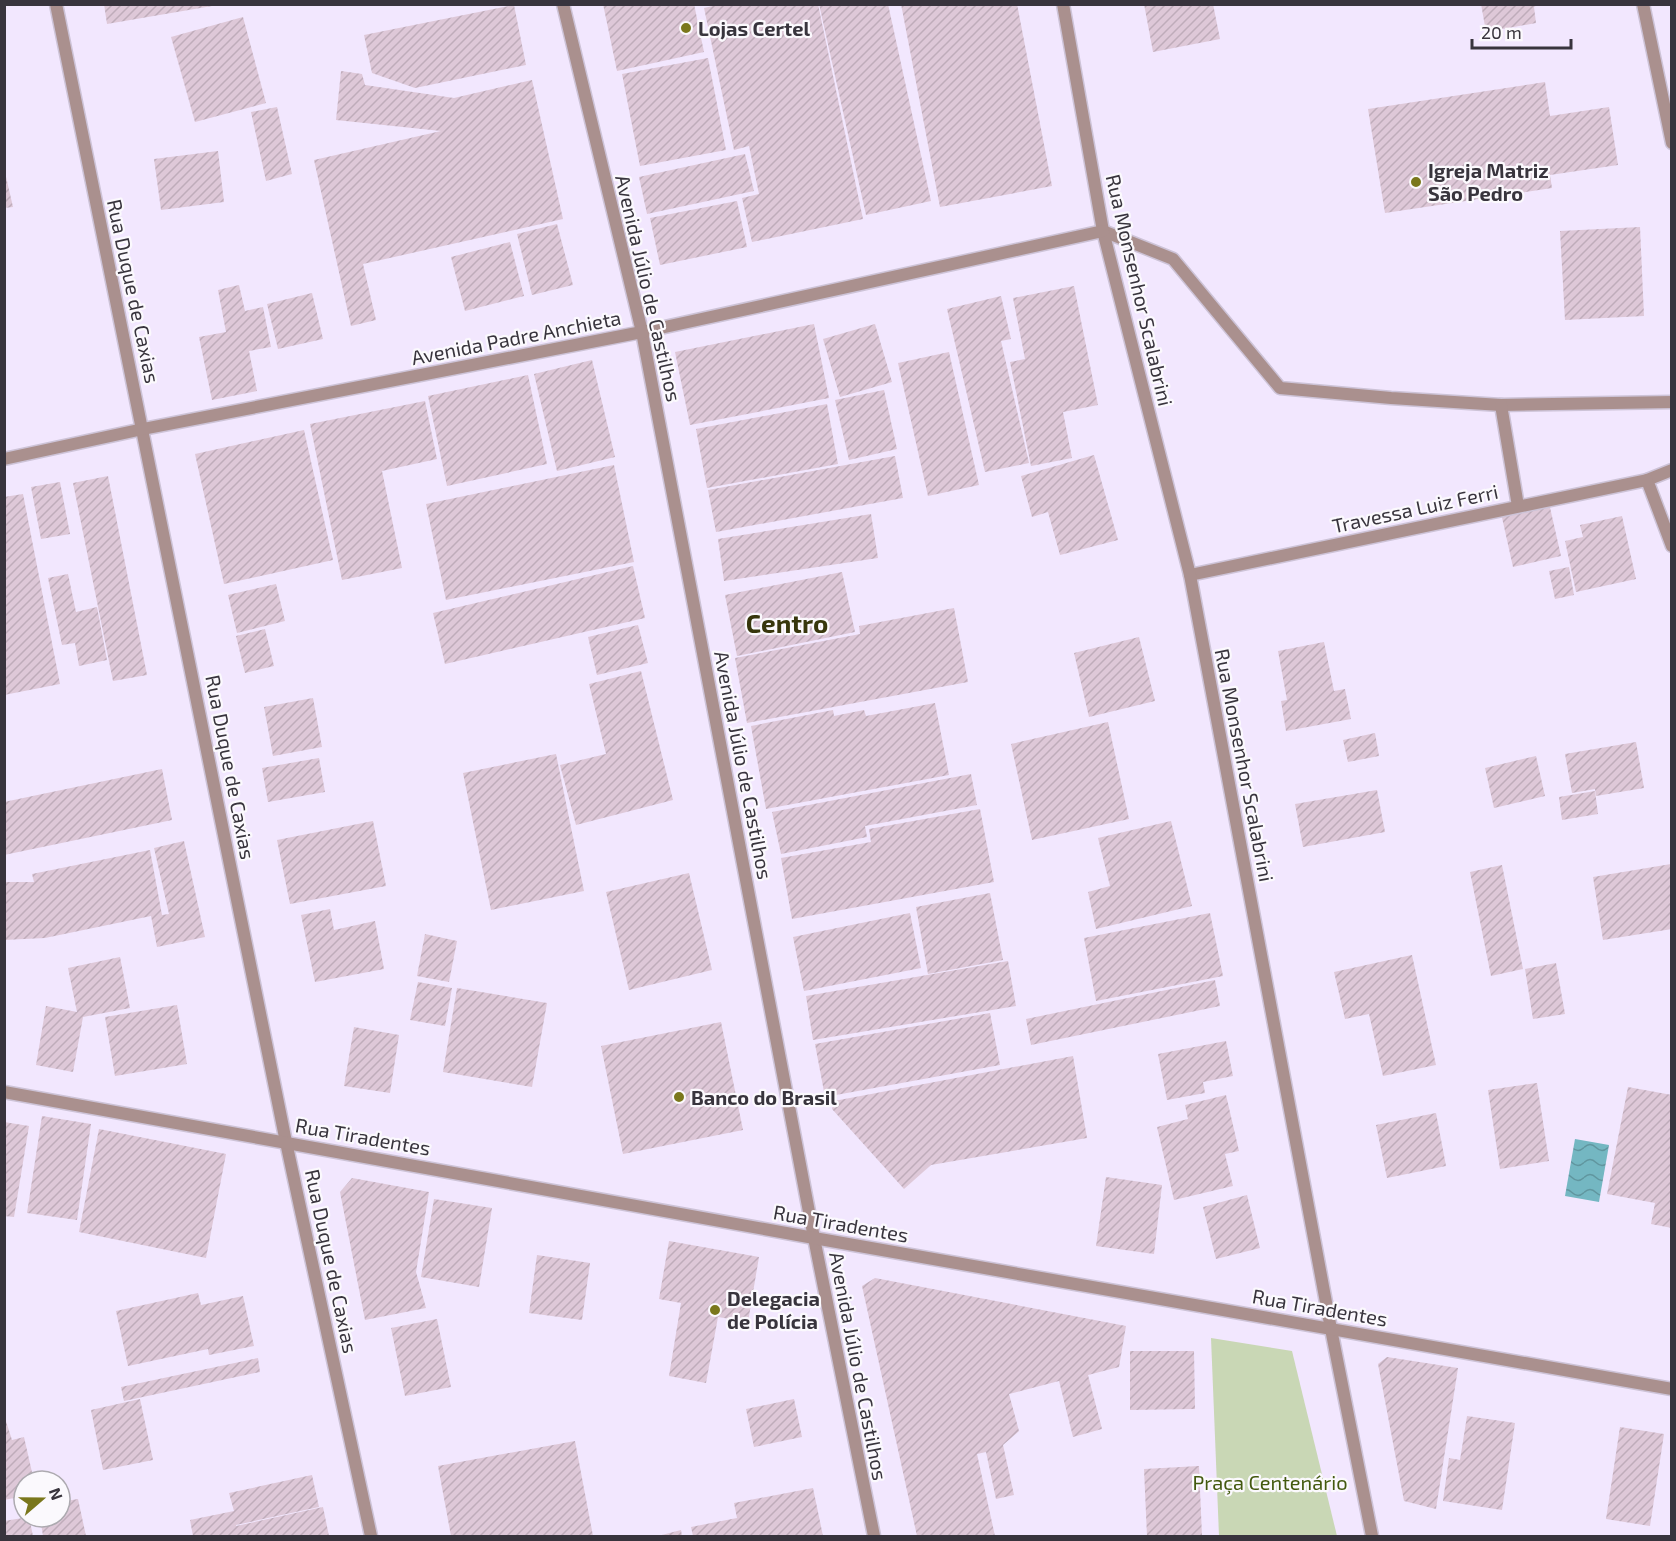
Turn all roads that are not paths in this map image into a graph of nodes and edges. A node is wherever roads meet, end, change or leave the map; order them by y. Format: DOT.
graph roads {
  1 [pos="56,4"];
  2 [pos="563,4"];
  3 [pos="1063,4"];
  4 [pos="1643,4"];
  5 [pos="1671,143"];
  6 [pos="1103,231"];
  7 [pos="642,332"];
  8 [pos="1671,402"];
  9 [pos="1501,405"];
  10 [pos="143,429"];
  11 [pos="4,459"];
  12 [pos="1671,470"];
  13 [pos="1647,480"];
  14 [pos="1518,506"];
  15 [pos="1671,546"];
  16 [pos="1190,575"];
  17 [pos="4,1092"];
  18 [pos="286,1142"];
  19 [pos="814,1238"];
  20 [pos="1331,1329"];
  21 [pos="1671,1389"];
  22 [pos="370,1536"];
  23 [pos="874,1536"];
  24 [pos="1372,1536"];
  1 -- 10 [label="street, Rua Duque de Caxias"];
  2 -- 7 [label="street, Avenida Júlio de Castilhos"];
  3 -- 6 [label="street, Rua Monsenhor Scalabrini"];
  4 -- 5 [label="street"];
  6 -- 7 [label="street, Avenida Padre Anchieta"];
  6 -- 9 [label="street"];
  6 -- 16 [label="street, Rua Monsenhor Scalabrini"];
  7 -- 10 [label="street, Avenida Padre Anchieta"];
  7 -- 19 [label="street, Avenida Júlio de Castilhos"];
  8 -- 9 [label="street"];
  9 -- 14 [label="street"];
  10 -- 11 [label="street, Avenida Padre Anchieta"];
  10 -- 18 [label="street, Rua Duque de Caxias"];
  12 -- 13 [label="street, Travessa Luiz Ferri"];
  13 -- 14 [label="street, Travessa Luiz Ferri"];
  13 -- 15 [label="street"];
  14 -- 16 [label="street, Travessa Luiz Ferri"];
  16 -- 20 [label="street, Rua Monsenhor Scalabrini"];
  17 -- 18 [label="street, Rua Tiradentes"];
  18 -- 19 [label="street, Rua Tiradentes"];
  18 -- 22 [label="street, Rua Duque de Caxias"];
  19 -- 20 [label="street, Rua Tiradentes"];
  19 -- 23 [label="street, Avenida Júlio de Castilhos"];
  20 -- 21 [label="street, Rua Tiradentes"];
  20 -- 24 [label="street, Rua Monsenhor Scalabrini"];
}
